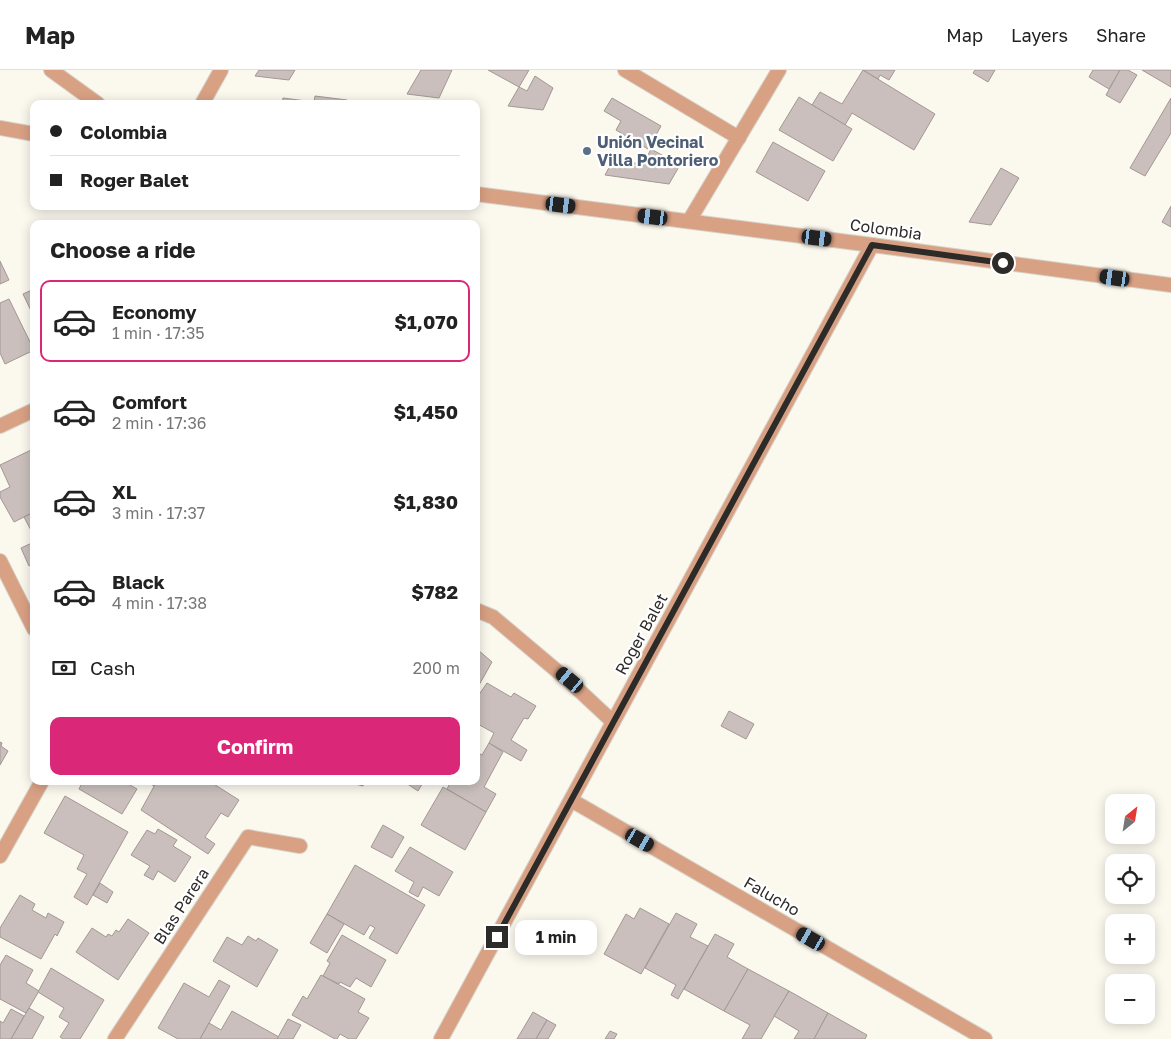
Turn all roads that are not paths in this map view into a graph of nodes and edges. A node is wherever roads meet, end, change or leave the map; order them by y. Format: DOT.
graph roads {
  1 [pos="51,70"];
  2 [pos="221,70"];
  3 [pos="625,70"];
  4 [pos="779,70"];
  5 [pos="92,100"];
  6 [pos="204,100"];
  7 [pos="0,128"];
  8 [pos="30,133"];
  9 [pos="739,138"];
  10 [pos="480,195"];
  11 [pos="690,221"];
  12 [pos="872,245"];
  13 [pos="1171,285"];
  14 [pos="30,412"];
  15 [pos="0,426"];
  16 [pos="0,561"];
  17 [pos="480,612"];
  18 [pos="30,621"];
  19 [pos="613,722"];
  20 [pos="40,785"];
  21 [pos="571,800"];
  22 [pos="300,846"];
  23 [pos="0,856"];
  24 [pos="984,1038"];
  25 [pos="115,1039"];
  26 [pos="441,1039"];
  1 -- 5 [label="street"];
  2 -- 6 [label="street"];
  3 -- 9 [label="street"];
  4 -- 9 [label="street"];
  7 -- 8 [label="street"];
  9 -- 11 [label="street"];
  10 -- 11 [label="street, Colombia"];
  11 -- 12 [label="street, Colombia"];
  12 -- 13 [label="street, Colombia"];
  12 -- 19 [label="street, Roger Balet"];
  14 -- 15 [label="street"];
  16 -- 18 [label="street"];
  17 -- 19 [label="street"];
  19 -- 21 [label="street, Roger Balet"];
  20 -- 23 [label="street"];
  21 -- 24 [label="street, Falucho"];
  21 -- 26 [label="street, Roger Balet"];
  22 -- 25 [label="street, Blas Parera"];
}
